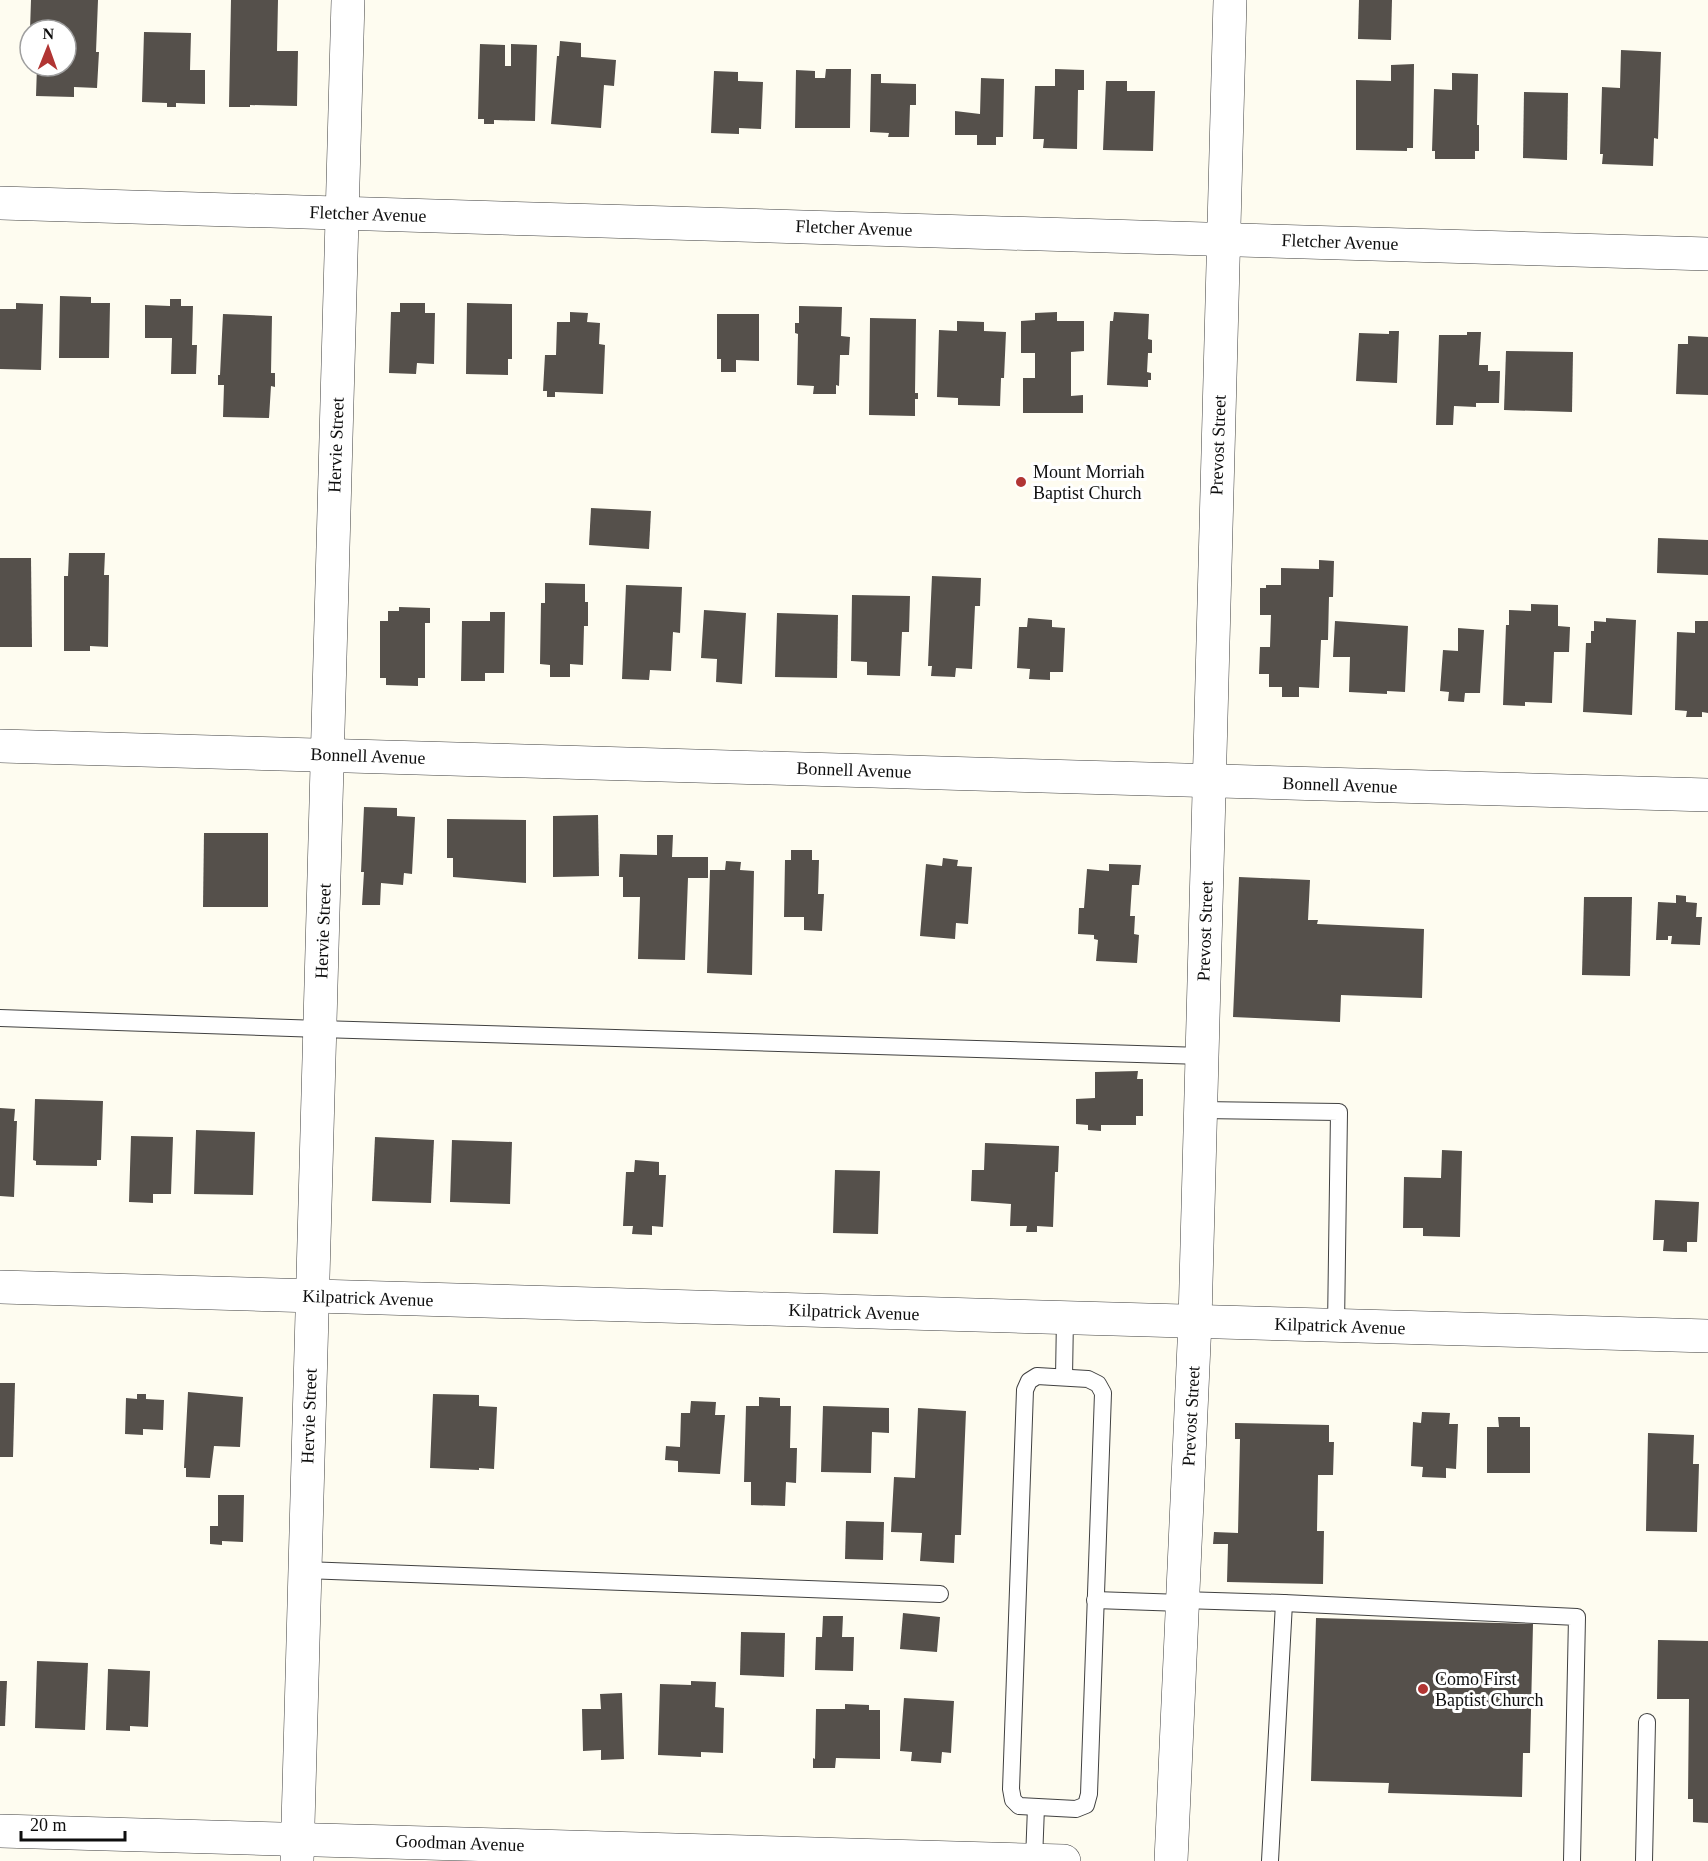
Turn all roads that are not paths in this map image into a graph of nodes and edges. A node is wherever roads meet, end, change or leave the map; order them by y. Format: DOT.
graph roads {
  1 [pos="348,0"];
  2 [pos="1230,0"];
  3 [pos="0,202"];
  4 [pos="342,213"];
  5 [pos="1224,239"];
  6 [pos="1708,254"];
  7 [pos="0,746"];
  8 [pos="328,755"];
  9 [pos="1209,781"];
  10 [pos="1708,795"];
  11 [pos="0,1018"];
  12 [pos="320,1029"];
  13 [pos="1202,1056"];
  14 [pos="1201,1110"];
  15 [pos="0,1287"];
  16 [pos="312,1296"];
  17 [pos="1065,1317"];
  18 [pos="1195,1322"];
  19 [pos="1336,1326"];
  20 [pos="1708,1336"];
  21 [pos="1064,1377"];
  22 [pos="305,1569"];
  23 [pos="940,1594"];
  24 [pos="1095,1600"];
  25 [pos="1182,1601"];
  26 [pos="1284,1603"];
  27 [pos="1647,1722"];
  28 [pos="1036,1807"];
  29 [pos="0,1831"];
  30 [pos="297,1850"];
  31 [pos="1049,1861"];
  32 [pos="1171,1861"];
  33 [pos="1270,1861"];
  34 [pos="1572,1861"];
  35 [pos="1644,1861"];
  1 -- 4 [label="street, Hervie Street"];
  2 -- 5 [label="street, Prevost Street"];
  3 -- 4 [label="street, Fletcher Avenue"];
  4 -- 5 [label="street, Fletcher Avenue"];
  4 -- 8 [label="street, Hervie Street"];
  5 -- 6 [label="street, Fletcher Avenue"];
  5 -- 9 [label="street, Prevost Street"];
  7 -- 8 [label="street, Bonnell Avenue"];
  8 -- 9 [label="street, Bonnell Avenue"];
  8 -- 12 [label="street, Hervie Street"];
  9 -- 10 [label="street, Bonnell Avenue"];
  9 -- 13 [label="street, Prevost Street"];
  11 -- 12 [label="lane"];
  12 -- 13 [label="lane"];
  12 -- 16 [label="street, Hervie Street"];
  13 -- 14 [label="street, Prevost Street"];
  14 -- 18 [label="street, Prevost Street"];
  14 -- 19 [label="lane"];
  15 -- 16 [label="street, Kilpatrick Avenue"];
  16 -- 17 [label="street, Kilpatrick Avenue"];
  16 -- 22 [label="street, Hervie Street"];
  17 -- 18 [label="street, Kilpatrick Avenue"];
  17 -- 21 [label="lane"];
  18 -- 19 [label="street, Kilpatrick Avenue"];
  18 -- 25 [label="street, Prevost Street"];
  19 -- 20 [label="street, Kilpatrick Avenue"];
  21 -- 24 [label="lane"];
  21 -- 28 [label="lane"];
  22 -- 23 [label="lane"];
  22 -- 30 [label="street, Hervie Street"];
  24 -- 25 [label="lane"];
  24 -- 28 [label="lane"];
  25 -- 26 [label="lane"];
  25 -- 32 [label="street, Prevost Street"];
  26 -- 33 [label="lane"];
  26 -- 34 [label="lane"];
  27 -- 35 [label="lane"];
  28 -- 31 [label="lane"];
  29 -- 30 [label="street, Goodman Avenue"];
  30 -- 31 [label="street, Goodman Avenue"];
}
